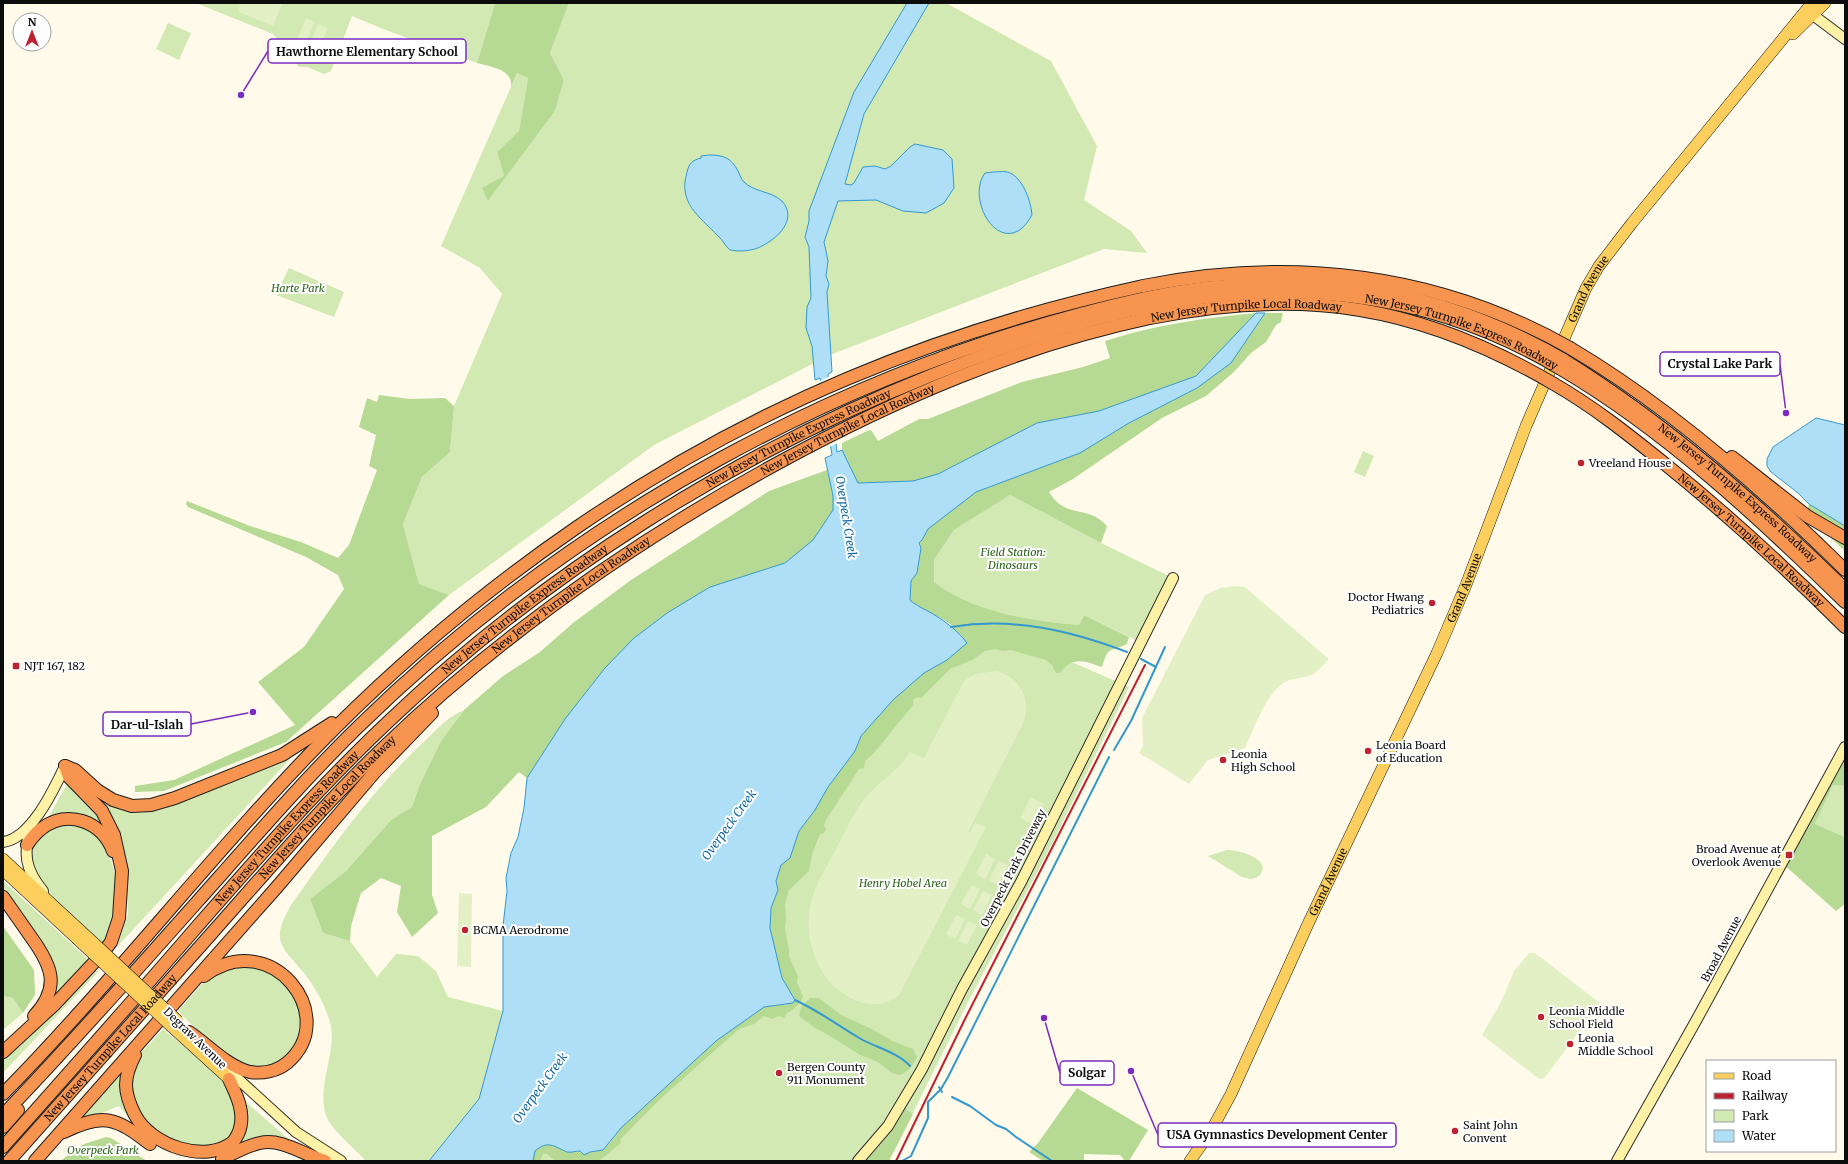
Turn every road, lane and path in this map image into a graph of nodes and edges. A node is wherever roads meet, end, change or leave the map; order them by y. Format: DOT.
graph roads {
  1 [pos="1812,3"];
  2 [pos="1825,3"];
  3 [pos="1813,15"];
  4 [pos="1845,39"];
  5 [pos="1780,44"];
  6 [pos="1146,302"];
  7 [pos="1563,364"];
  8 [pos="1688,431"];
  9 [pos="1845,538"];
  10 [pos="1845,570"];
  11 [pos="1173,578"];
  12 [pos="1845,589"];
  13 [pos="1845,602"];
  14 [pos="1845,627"];
  15 [pos="479,662"];
  16 [pos="358,705"];
  17 [pos="1845,747"];
  18 [pos="65,766"];
  19 [pos="30,826"];
  20 [pos="3,842"];
  21 [pos="27,845"];
  22 [pos="3,859"];
  23 [pos="3,870"];
  24 [pos="121,887"];
  25 [pos="3,897"];
  26 [pos="66,918"];
  27 [pos="92,947"];
  28 [pos="184,992"];
  29 [pos="175,1024"];
  30 [pos="189,1032"];
  31 [pos="141,1041"];
  32 [pos="48,1047"];
  33 [pos="3,1048"];
  34 [pos="3,1052"];
  35 [pos="47,1068"];
  36 [pos="229,1079"];
  37 [pos="3,1083"];
  38 [pos="3,1094"];
  39 [pos="3,1115"];
  40 [pos="3,1127"];
  41 [pos="58,1136"];
  42 [pos="3,1147"];
  43 [pos="9,1161"];
  44 [pos="35,1161"];
  45 [pos="185,1161"];
  46 [pos="215,1161"];
  47 [pos="326,1161"];
  48 [pos="340,1161"];
  49 [pos="858,1161"];
  50 [pos="1190,1161"];
  51 [pos="1617,1161"];
  1 -- 5 [label="main road, Grand Avenue"];
  2 -- 3 [label="main road, Grand Avenue"];
  3 -- 4 [label="street"];
  3 -- 5 [label="main road, Grand Avenue"];
  5 -- 50 [label="main road, Grand Avenue"];
  6 -- 7 [label="highway, New Jersey Turnpike Express Roadway, bridge"];
  6 -- 8 [label="highway, New Jersey Turnpike Local Roadway, bridge"];
  6 -- 14 [label="highway, New Jersey Turnpike Local Roadway, bridge"];
  6 -- 15 [label="highway, New Jersey Turnpike Local Roadway"];
  6 -- 16 [label="highway, New Jersey Turnpike Local Roadway"];
  6 -- 35 [label="highway, New Jersey Turnpike Express Roadway"];
  6 -- 42 [label="highway, New Jersey Turnpike Express Roadway"];
  7 -- 12 [label="highway, New Jersey Turnpike Express Roadway"];
  7 -- 13 [label="highway, New Jersey Turnpike Express Roadway"];
  8 -- 9 [label="highway"];
  8 -- 10 [label="highway, New Jersey Turnpike Local Roadway"];
  11 -- 49 [label="street, Overpeck Park Driveway"];
  15 -- 28 [label="highway"];
  15 -- 43 [label="highway, New Jersey Turnpike Local Roadway"];
  16 -- 18 [label="highway"];
  16 -- 32 [label="highway, New Jersey Turnpike Local Roadway"];
  17 -- 51 [label="street, Broad Avenue"];
  18 -- 19 [label="street"];
  18 -- 24 [label="highway"];
  19 -- 20 [label="street"];
  19 -- 21 [label="street"];
  21 -- 24 [label="highway"];
  21 -- 26 [label="street"];
  22 -- 26 [label="main road, Degraw Avenue"];
  23 -- 27 [label="main road, Degraw Avenue"];
  24 -- 34 [label="highway"];
  25 -- 33 [label="highway"];
  26 -- 27 [label="main road, Degraw Avenue"];
  27 -- 29 [label="main road, Degraw Avenue, bridge"];
  28 -- 30 [label="highway"];
  28 -- 31 [label="highway"];
  29 -- 30 [label="main road, Degraw Avenue"];
  29 -- 36 [label="main road, Degraw Avenue"];
  30 -- 48 [label="street, Degraw Avenue"];
  31 -- 36 [label="highway"];
  31 -- 41 [label="highway"];
  32 -- 37 [label="highway"];
  32 -- 38 [label="highway, New Jersey Turnpike Local Roadway"];
  35 -- 39 [label="highway, New Jersey Turnpike Express Roadway"];
  35 -- 40 [label="highway"];
  36 -- 47 [label="street, Degraw Avenue"];
  41 -- 44 [label="highway"];
  41 -- 45 [label="highway"];
  46 -- 47 [label="highway"];
}
